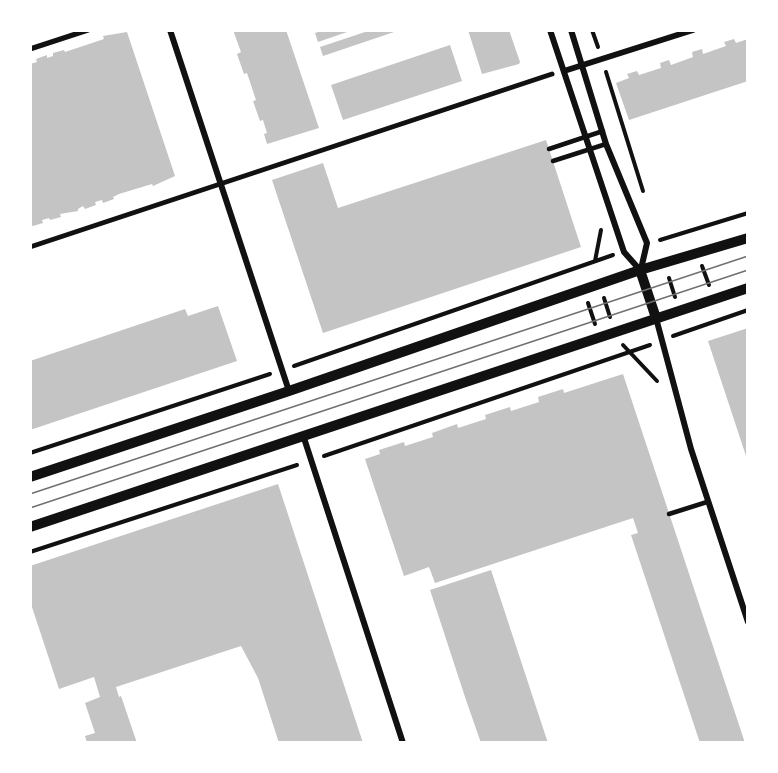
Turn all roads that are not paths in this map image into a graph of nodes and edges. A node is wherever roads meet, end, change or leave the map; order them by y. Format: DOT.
graph roads {
  1 [pos="88,30"];
  2 [pos="170,30"];
  3 [pos="550,30"];
  4 [pos="571,30"];
  5 [pos="693,30"];
  6 [pos="30,49"];
  7 [pos="583,65"];
  8 [pos="564,71"];
  9 [pos="552,74"];
  10 [pos="603,131"];
  11 [pos="585,137"];
  12 [pos="606,144"];
  13 [pos="549,149"];
  14 [pos="590,150"];
  15 [pos="553,161"];
  16 [pos="220,184"];
  17 [pos="748,238"];
  18 [pos="30,247"];
  19 [pos="640,270"];
  20 [pos="748,288"];
  21 [pos="656,318"];
  22 [pos="289,391"];
  23 [pos="303,435"];
  24 [pos="30,477"];
  25 [pos="707,502"];
  26 [pos="669,514"];
  27 [pos="30,527"];
  28 [pos="748,622"];
  29 [pos="403,743"];
  1 -- 6 [label="street"];
  2 -- 16 [label="street"];
  3 -- 8 [label="street"];
  4 -- 7 [label="street"];
  5 -- 7 [label="street"];
  7 -- 8 [label="street"];
  7 -- 10 [label="street"];
  8 -- 11 [label="street"];
  9 -- 16 [label="street"];
  10 -- 11 [label="lane"];
  10 -- 12 [label="street"];
  11 -- 13 [label="lane"];
  11 -- 14 [label="street"];
  12 -- 14 [label="lane"];
  12 -- 19 [label="street"];
  14 -- 15 [label="lane"];
  14 -- 19 [label="street"];
  16 -- 18 [label="street"];
  16 -- 22 [label="street"];
  17 -- 19 [label="street"];
  19 -- 21 [label="street"];
  19 -- 22 [label="street"];
  20 -- 21 [label="street"];
  21 -- 23 [label="street"];
  21 -- 25 [label="street"];
  22 -- 24 [label="street"];
  23 -- 27 [label="street"];
  23 -- 29 [label="street"];
  25 -- 26 [label="lane"];
  25 -- 28 [label="street"];
}
